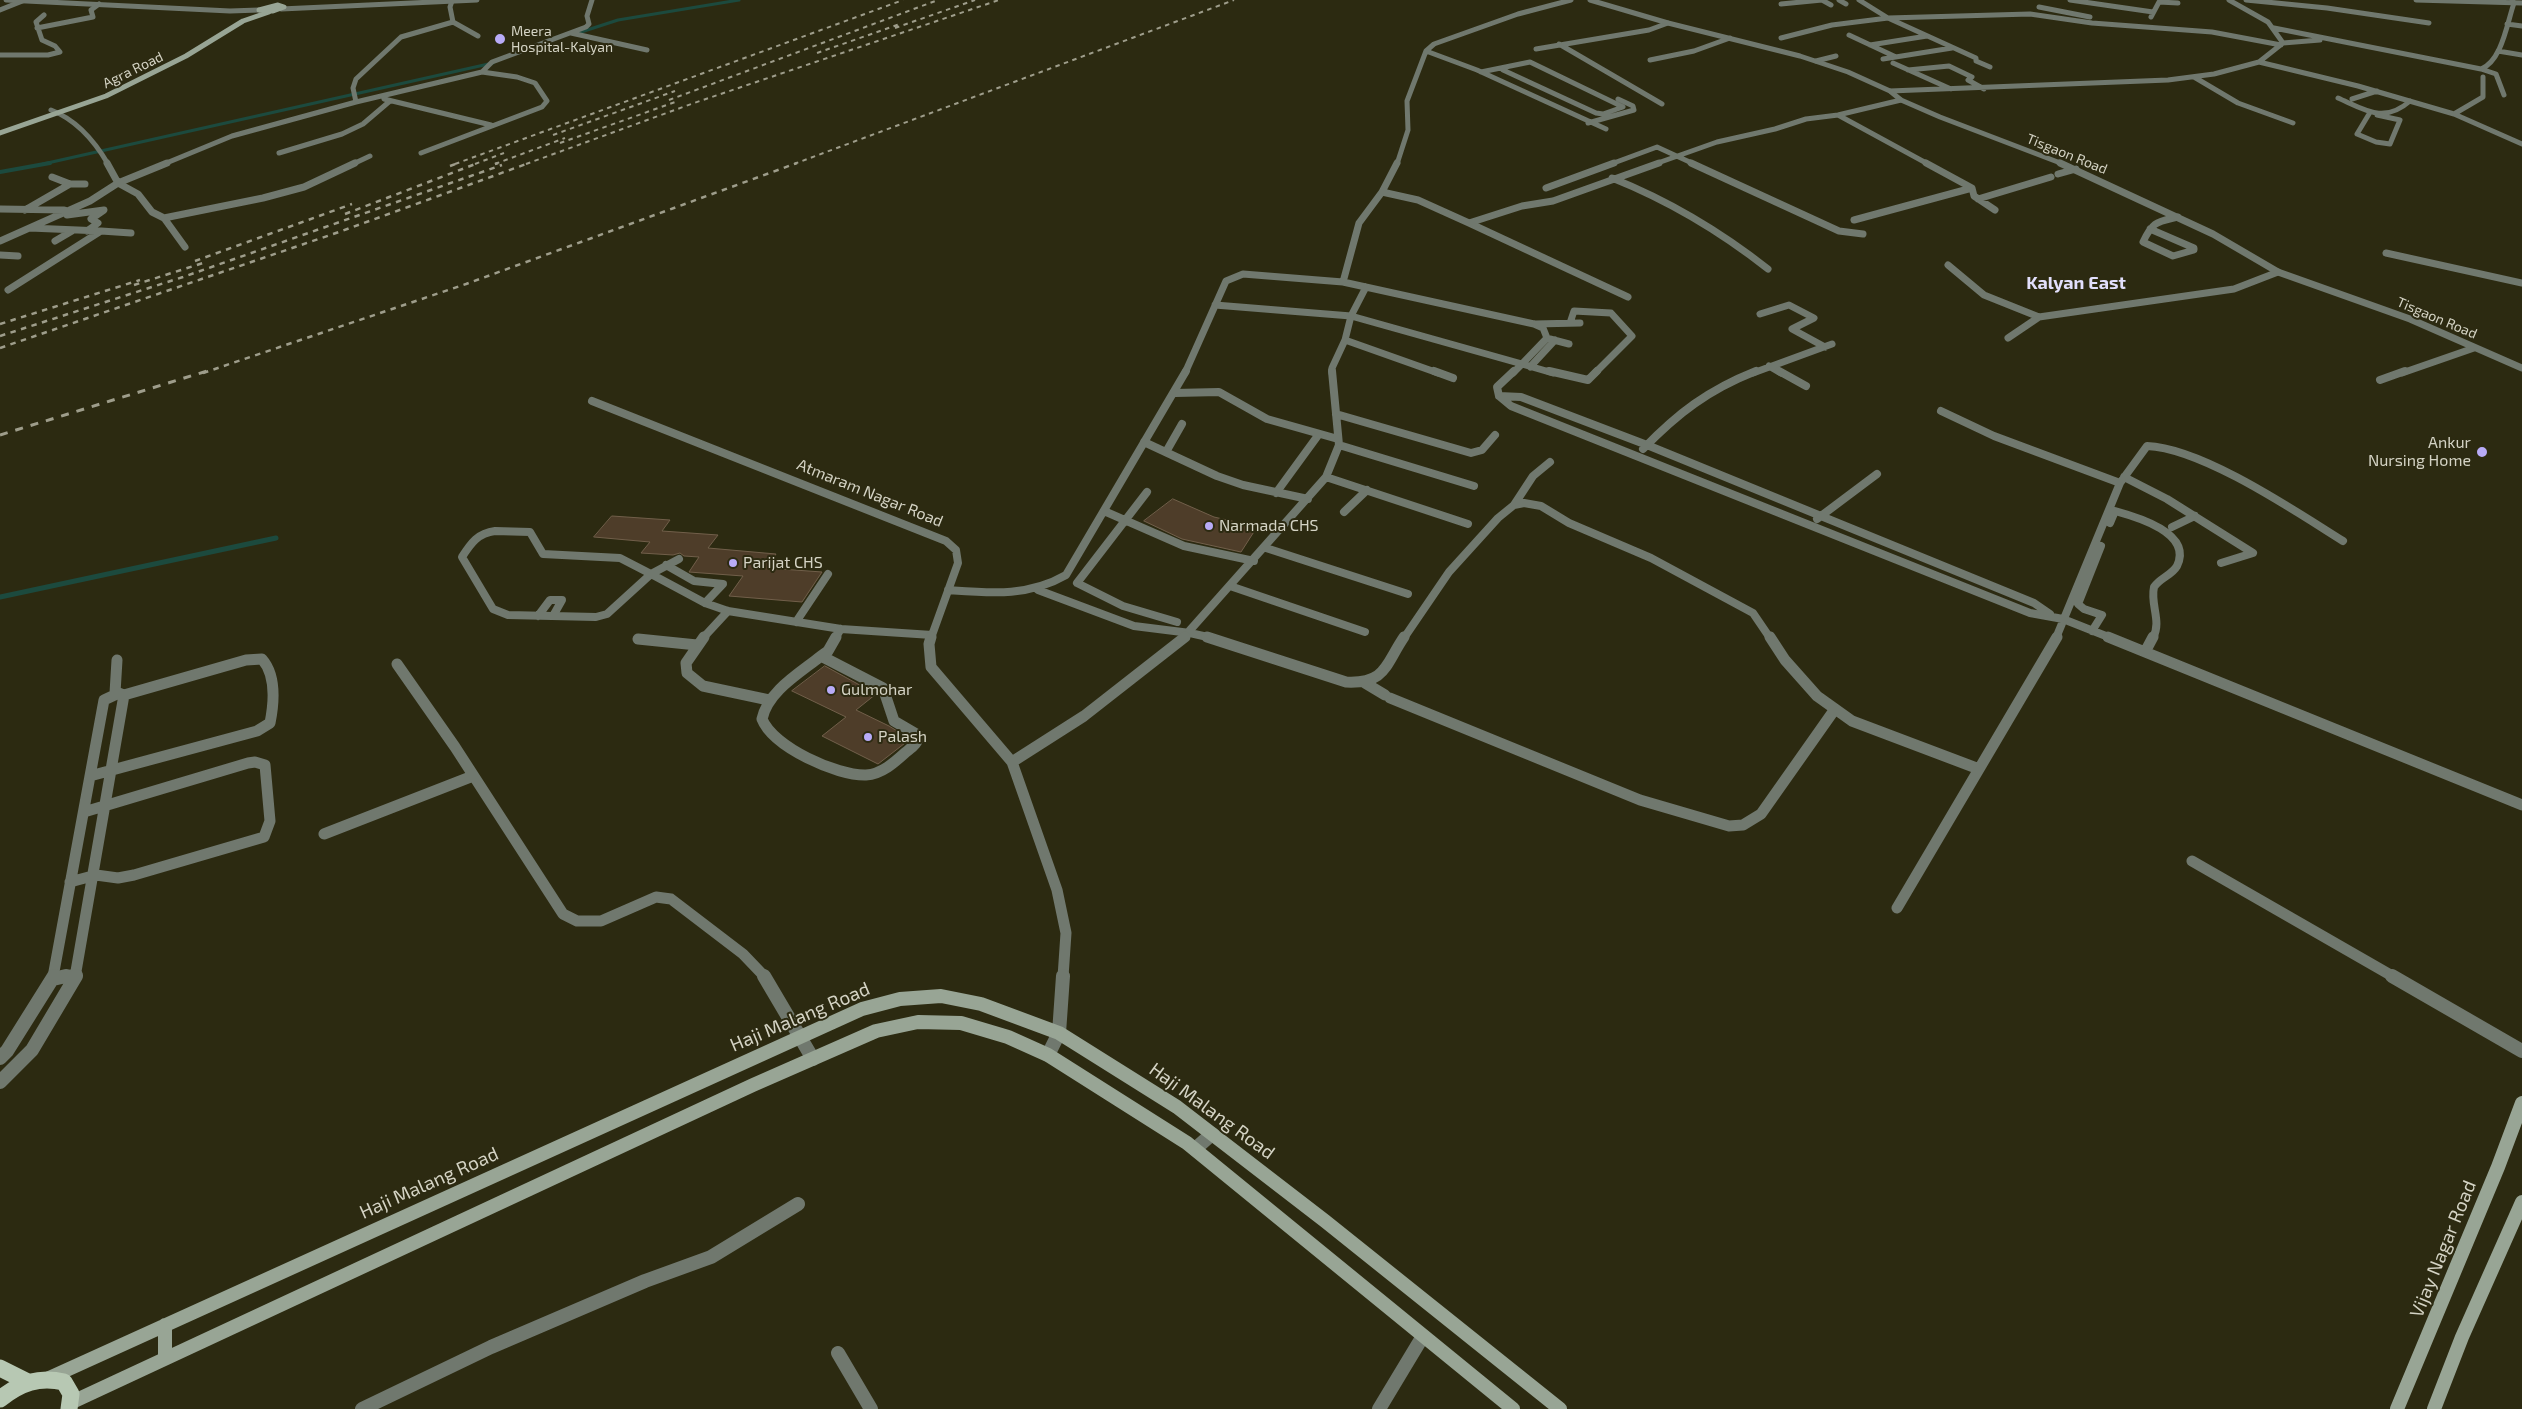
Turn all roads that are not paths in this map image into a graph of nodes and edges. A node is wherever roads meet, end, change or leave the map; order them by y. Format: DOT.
graph roads {
  1 [pos="6,0"];
  2 [pos="24,0"];
  3 [pos="83,0"];
  4 [pos="276,0"];
  5 [pos="384,0"];
  6 [pos="477,0"];
  7 [pos="592,0"];
  8 [pos="1571,0"];
  9 [pos="1590,0"];
  10 [pos="1822,0"];
  11 [pos="1839,0"];
  12 [pos="1859,0"];
  13 [pos="2049,0"];
  14 [pos="2070,0"];
  15 [pos="2229,0"];
  16 [pos="2246,0"];
  17 [pos="2416,0"];
  18 [pos="452,1"];
  19 [pos="1807,2"];
  20 [pos="2513,2"];
  21 [pos="2178,3"];
  22 [pos="2522,3"];
  23 [pos="75,4"];
  24 [pos="98,4"];
  25 [pos="1846,4"];
  26 [pos="1831,5"];
  27 [pos="283,6"];
  28 [pos="2039,7"];
  29 [pos="264,9"];
  30 [pos="0,10"];
  31 [pos="1792,10"];
  32 [pos="2153,12"];
  33 [pos="2030,14"];
  34 [pos="44,15"];
  35 [pos="1888,18"];
  36 [pos="2522,21"];
  37 [pos="453,22"];
  38 [pos="2508,22"];
  39 [pos="1668,23"];
  40 [pos="2429,23"];
  41 [pos="2126,24"];
  42 [pos="2147,26"];
  43 [pos="2522,26"];
  44 [pos="37,28"];
  45 [pos="2274,28"];
  46 [pos="571,32"];
  47 [pos="1849,35"];
  48 [pos="478,36"];
  49 [pos="1928,36"];
  50 [pos="1730,38"];
  51 [pos="1780,38"];
  52 [pos="2326,39"];
  53 [pos="1558,44"];
  54 [pos="2282,44"];
  55 [pos="1870,45"];
  56 [pos="1954,48"];
  57 [pos="1536,49"];
  58 [pos="647,50"];
  59 [pos="1426,50"];
  60 [pos="2498,51"];
  61 [pos="0,55"];
  62 [pos="2522,55"];
  63 [pos="1836,56"];
  64 [pos="1896,57"];
  65 [pos="1883,59"];
  66 [pos="1650,60"];
  67 [pos="1816,61"];
  68 [pos="2259,62"];
  69 [pos="1893,63"];
  70 [pos="1990,67"];
  71 [pos="2481,69"];
  72 [pos="483,70"];
  73 [pos="1503,70"];
  74 [pos="1908,70"];
  75 [pos="1479,71"];
  76 [pos="517,77"];
  77 [pos="2194,77"];
  78 [pos="2483,77"];
  79 [pos="507,81"];
  80 [pos="1975,84"];
  81 [pos="1956,89"];
  82 [pos="1984,89"];
  83 [pos="1890,91"];
  84 [pos="2378,91"];
  85 [pos="2504,95"];
  86 [pos="376,97"];
  87 [pos="2338,98"];
  88 [pos="2352,98"];
  89 [pos="355,99"];
  90 [pos="1901,100"];
  91 [pos="2410,100"];
  92 [pos="390,101"];
  93 [pos="1662,104"];
  94 [pos="51,110"];
  95 [pos="61,113"];
  96 [pos="1838,114"];
  97 [pos="2369,114"];
  98 [pos="2454,114"];
  99 [pos="2378,115"];
  100 [pos="1588,123"];
  101 [pos="2293,123"];
  102 [pos="493,125"];
  103 [pos="0,128"];
  104 [pos="1606,129"];
  105 [pos="0,133"];
  106 [pos="2522,144"];
  107 [pos="421,152"];
  108 [pos="279,153"];
  109 [pos="1676,155"];
  110 [pos="370,156"];
  111 [pos="2076,169"];
  112 [pos="1594,170"];
  113 [pos="2058,174"];
  114 [pos="52,177"];
  115 [pos="2051,177"];
  116 [pos="1614,178"];
  117 [pos="118,183"];
  118 [pos="70,184"];
  119 [pos="85,184"];
  120 [pos="1546,188"];
  121 [pos="1972,188"];
  122 [pos="1382,192"];
  123 [pos="1978,199"];
  124 [pos="0,209"];
  125 [pos="25,210"];
  126 [pos="70,210"];
  127 [pos="1995,210"];
  128 [pos="2178,217"];
  129 [pos="164,218"];
  130 [pos="1854,220"];
  131 [pos="1469,223"];
  132 [pos="24,228"];
  133 [pos="41,228"];
  134 [pos="2150,229"];
  135 [pos="73,230"];
  136 [pos="87,231"];
  137 [pos="100,231"];
  138 [pos="131,233"];
  139 [pos="1863,234"];
  140 [pos="0,241"];
  141 [pos="55,241"];
  142 [pos="185,246"];
  143 [pos="2386,253"];
  144 [pos="0,255"];
  145 [pos="18,256"];
  146 [pos="1948,265"];
  147 [pos="1768,269"];
  148 [pos="2278,272"];
  149 [pos="1343,282"];
  150 [pos="2522,283"];
  151 [pos="1366,287"];
  152 [pos="8,290"];
  153 [pos="1628,296"];
  154 [pos="1215,305"];
  155 [pos="1760,314"];
  156 [pos="1351,316"];
  157 [pos="2039,317"];
  158 [pos="1570,323"];
  159 [pos="1580,323"];
  160 [pos="1534,324"];
  161 [pos="1547,338"];
  162 [pos="2008,338"];
  163 [pos="1345,340"];
  164 [pos="1555,340"];
  165 [pos="1568,344"];
  166 [pos="2474,348"];
  167 [pos="1533,352"];
  168 [pos="1542,355"];
  169 [pos="1522,364"];
  170 [pos="1769,366"];
  171 [pos="1530,367"];
  172 [pos="2522,368"];
  173 [pos="1453,378"];
  174 [pos="2380,380"];
  175 [pos="1806,386"];
  176 [pos="1175,393"];
  177 [pos="1499,396"];
  178 [pos="592,401"];
  179 [pos="1941,411"];
  180 [pos="1336,414"];
  181 [pos="1574,417"];
  182 [pos="1182,424"];
  183 [pos="1564,427"];
  184 [pos="1319,434"];
  185 [pos="1495,435"];
  186 [pos="1144,442"];
  187 [pos="1339,442"];
  188 [pos="1647,445"];
  189 [pos="1166,452"];
  190 [pos="1638,455"];
  191 [pos="1550,462"];
  192 [pos="1877,474"];
  193 [pos="1326,477"];
  194 [pos="2122,480"];
  195 [pos="1474,486"];
  196 [pos="1368,490"];
  197 [pos="1147,492"];
  198 [pos="1276,493"];
  199 [pos="1308,499"];
  200 [pos="1514,506"];
  201 [pos="1104,511"];
  202 [pos="1344,512"];
  203 [pos="1821,516"];
  204 [pos="2194,516"];
  205 [pos="1125,520"];
  206 [pos="1468,524"];
  207 [pos="1811,526"];
  208 [pos="2172,527"];
  209 [pos="2343,541"];
  210 [pos="1266,548"];
  211 [pos="2093,558"];
  212 [pos="679,559"];
  213 [pos="1254,561"];
  214 [pos="2221,563"];
  215 [pos="666,565"];
  216 [pos="828,574"];
  217 [pos="648,575"];
  218 [pos="1230,586"];
  219 [pos="948,590"];
  220 [pos="1038,590"];
  221 [pos="1408,594"];
  222 [pos="705,603"];
  223 [pos="1123,606"];
  224 [pos="728,611"];
  225 [pos="538,616"];
  226 [pos="553,616"];
  227 [pos="1111,617"];
  228 [pos="2058,618"];
  229 [pos="796,622"];
  230 [pos="1177,622"];
  231 [pos="841,629"];
  232 [pos="2092,631"];
  233 [pos="1365,632"];
  234 [pos="1190,633"];
  235 [pos="932,634"];
  236 [pos="638,639"];
  237 [pos="697,645"];
  238 [pos="2144,652"];
  239 [pos="821,656"];
  240 [pos="117,660"];
  241 [pos="398,664"];
  242 [pos="1365,682"];
  243 [pos="120,694"];
  244 [pos="769,700"];
  245 [pos="1835,709"];
  246 [pos="1012,762"];
  247 [pos="1980,769"];
  248 [pos="110,771"];
  249 [pos="90,776"];
  250 [pos="473,776"];
  251 [pos="2522,805"];
  252 [pos="104,806"];
  253 [pos="84,812"];
  254 [pos="324,834"];
  255 [pos="2192,862"];
  256 [pos="92,876"];
  257 [pos="70,882"];
  258 [pos="1897,908"];
  259 [pos="77,974"];
  260 [pos="53,979"];
  261 [pos="1059,1033"];
  262 [pos="801,1037"];
  263 [pos="2522,1051"];
  264 [pos="1048,1055"];
  265 [pos="0,1058"];
  266 [pos="813,1059"];
  267 [pos="0,1082"];
  268 [pos="2522,1103"];
  269 [pos="1212,1134"];
  270 [pos="1195,1149"];
  271 [pos="2522,1202"];
  272 [pos="798,1204"];
  273 [pos="165,1325"];
  274 [pos="1423,1336"];
  275 [pos="838,1353"];
  276 [pos="165,1358"];
  277 [pos="0,1368"];
  278 [pos="49,1378"];
  279 [pos="28,1382"];
  280 [pos="0,1399"];
  281 [pos="70,1406"];
  282 [pos="362,1409"];
  283 [pos="871,1409"];
  284 [pos="1379,1409"];
  285 [pos="1513,1409"];
  286 [pos="1560,1409"];
  287 [pos="2397,1409"];
  288 [pos="2434,1409"];
  1 -- 2 [label="street"];
  2 -- 23 [label="street"];
  2 -- 30 [label="street"];
  3 -- 23 [label="street"];
  4 -- 29 [label="main road, Agra Road"];
  5 -- 27 [label="street"];
  6 -- 18 [label="street"];
  7 -- 46 [label="street"];
  8 -- 59 [label="street"];
  9 -- 39 [label="street, Tisgaon Road"];
  10 -- 19 [label="street"];
  10 -- 26 [label="street"];
  11 -- 25 [label="street"];
  12 -- 35 [label="street"];
  13 -- 28 [label="street"];
  14 -- 32 [label="street"];
  15 -- 45 [label="street"];
  16 -- 40 [label="street"];
  17 -- 20 [label="street"];
  18 -- 27 [label="street"];
  18 -- 37 [label="street"];
  19 -- 31 [label="street"];
  20 -- 22 [label="street"];
  20 -- 38 [label="street"];
  21 -- 32 [label="street"];
  23 -- 24 [label="street"];
  24 -- 29 [label="street"];
  24 -- 44 [label="street"];
  27 -- 29 [label="main road, Agra Road"];
  28 -- 33 [label="street"];
  28 -- 41 [label="street"];
  29 -- 94 [label="main road, Agra Road"];
  29 -- 95 [label="main road, Agra Road"];
  32 -- 42 [label="street"];
  33 -- 35 [label="street"];
  33 -- 41 [label="street"];
  34 -- 44 [label="street"];
  35 -- 49 [label="street"];
  35 -- 51 [label="street"];
  36 -- 38 [label="street"];
  37 -- 48 [label="street"];
  37 -- 89 [label="street"];
  38 -- 43 [label="street"];
  38 -- 60 [label="street"];
  39 -- 50 [label="street, Tisgaon Road"];
  39 -- 53 [label="street"];
  41 -- 42 [label="street"];
  42 -- 54 [label="street"];
  44 -- 61 [label="street"];
  45 -- 52 [label="street"];
  45 -- 54 [label="street"];
  46 -- 58 [label="street"];
  46 -- 72 [label="street"];
  47 -- 55 [label="street"];
  49 -- 55 [label="street"];
  49 -- 56 [label="street"];
  50 -- 66 [label="street"];
  50 -- 67 [label="street, Tisgaon Road"];
  52 -- 54 [label="street"];
  52 -- 71 [label="street"];
  53 -- 57 [label="street"];
  53 -- 93 [label="street"];
  54 -- 68 [label="street"];
  55 -- 64 [label="street"];
  56 -- 64 [label="street"];
  56 -- 70 [label="street"];
  59 -- 75 [label="street"];
  59 -- 122 [label="street"];
  60 -- 62 [label="street"];
  60 -- 71 [label="street"];
  63 -- 67 [label="street"];
  64 -- 65 [label="street"];
  67 -- 83 [label="street, Tisgaon Road"];
  68 -- 77 [label="street"];
  68 -- 84 [label="street"];
  69 -- 74 [label="street"];
  71 -- 85 [label="street"];
  72 -- 76 [label="street"];
  72 -- 86 [label="street"];
  73 -- 75 [label="street"];
  74 -- 80 [label="street"];
  74 -- 81 [label="street"];
  75 -- 100 [label="street"];
  75 -- 100 [label="street"];
  76 -- 79 [label="street"];
  76 -- 102 [label="street"];
  77 -- 82 [label="street"];
  77 -- 101 [label="street"];
  78 -- 98 [label="street"];
  80 -- 81 [label="street"];
  80 -- 82 [label="street"];
  81 -- 82 [label="street"];
  81 -- 83 [label="street"];
  83 -- 90 [label="street, Tisgaon Road"];
  84 -- 88 [label="street"];
  84 -- 91 [label="street"];
  86 -- 89 [label="street"];
  86 -- 92 [label="street"];
  87 -- 97 [label="street"];
  89 -- 117 [label="street"];
  90 -- 96 [label="street"];
  90 -- 111 [label="street, Tisgaon Road"];
  91 -- 98 [label="street"];
  91 -- 99 [label="street"];
  92 -- 102 [label="street"];
  92 -- 108 [label="street"];
  94 -- 95 [label="street"];
  94 -- 103 [label="main road, Agra Road"];
  95 -- 105 [label="main road, Agra Road"];
  95 -- 117 [label="street"];
  96 -- 109 [label="street"];
  96 -- 121 [label="street"];
  97 -- 99 [label="street"];
  97 -- 99 [label="street"];
  98 -- 106 [label="street"];
  100 -- 104 [label="street"];
  102 -- 107 [label="street"];
  109 -- 112 [label="street"];
  109 -- 116 [label="street"];
  109 -- 139 [label="street"];
  110 -- 129 [label="street"];
  111 -- 113 [label="street"];
  111 -- 128 [label="street, Tisgaon Road"];
  112 -- 116 [label="street"];
  112 -- 120 [label="street"];
  114 -- 118 [label="street"];
  115 -- 123 [label="street"];
  116 -- 131 [label="street"];
  116 -- 147 [label="street"];
  117 -- 126 [label="street"];
  117 -- 129 [label="street"];
  118 -- 119 [label="street"];
  118 -- 125 [label="street"];
  121 -- 123 [label="street"];
  121 -- 130 [label="street"];
  122 -- 131 [label="street"];
  122 -- 149 [label="street"];
  123 -- 127 [label="street"];
  124 -- 125 [label="street"];
  125 -- 126 [label="street"];
  126 -- 132 [label="street"];
  128 -- 134 [label="street"];
  128 -- 148 [label="street, Tisgaon Road"];
  129 -- 142 [label="street"];
  131 -- 153 [label="street"];
  132 -- 133 [label="street"];
  132 -- 140 [label="street"];
  133 -- 135 [label="street"];
  133 -- 136 [label="street"];
  134 -- 134 [label="street"];
  135 -- 136 [label="street"];
  135 -- 141 [label="street"];
  136 -- 137 [label="street"];
  137 -- 138 [label="street"];
  137 -- 152 [label="street"];
  143 -- 150 [label="street"];
  144 -- 145 [label="street"];
  146 -- 157 [label="street"];
  148 -- 157 [label="street"];
  148 -- 166 [label="street, Tisgaon Road"];
  149 -- 151 [label="street"];
  149 -- 154 [label="street"];
  151 -- 156 [label="street"];
  151 -- 160 [label="street"];
  154 -- 156 [label="street"];
  154 -- 176 [label="street"];
  155 -- 170 [label="street"];
  156 -- 163 [label="street"];
  156 -- 169 [label="street"];
  157 -- 162 [label="street"];
  158 -- 159 [label="street"];
  158 -- 160 [label="street"];
  158 -- 171 [label="street"];
  160 -- 161 [label="street"];
  161 -- 164 [label="street"];
  161 -- 167 [label="street"];
  163 -- 173 [label="street"];
  163 -- 180 [label="street"];
  164 -- 165 [label="street"];
  164 -- 168 [label="street"];
  166 -- 172 [label="street, Tisgaon Road"];
  166 -- 174 [label="street"];
  167 -- 168 [label="street"];
  167 -- 169 [label="street"];
  168 -- 171 [label="street"];
  169 -- 171 [label="street"];
  169 -- 177 [label="street"];
  170 -- 175 [label="street"];
  170 -- 188 [label="street"];
  176 -- 184 [label="street"];
  176 -- 186 [label="street"];
  177 -- 181 [label="street"];
  177 -- 183 [label="street"];
  178 -- 219 [label="street, Atmaram Nagar Road"];
  179 -- 194 [label="street"];
  180 -- 185 [label="street"];
  180 -- 187 [label="street"];
  181 -- 183 [label="street"];
  181 -- 188 [label="street"];
  182 -- 189 [label="street"];
  183 -- 190 [label="street"];
  184 -- 187 [label="street"];
  184 -- 198 [label="street"];
  186 -- 189 [label="street"];
  186 -- 201 [label="street"];
  187 -- 193 [label="street"];
  187 -- 195 [label="street"];
  188 -- 190 [label="street"];
  188 -- 203 [label="street"];
  189 -- 198 [label="street"];
  190 -- 207 [label="street"];
  191 -- 200 [label="street"];
  192 -- 203 [label="street"];
  193 -- 196 [label="street"];
  193 -- 199 [label="street"];
  194 -- 204 [label="street"];
  194 -- 209 [label="street"];
  194 -- 211 [label="street"];
  196 -- 202 [label="street"];
  196 -- 206 [label="street"];
  197 -- 205 [label="street"];
  198 -- 199 [label="street"];
  199 -- 210 [label="street"];
  200 -- 242 [label="street"];
  200 -- 245 [label="street"];
  201 -- 205 [label="street"];
  201 -- 220 [label="street"];
  203 -- 207 [label="street"];
  203 -- 228 [label="street"];
  204 -- 208 [label="street"];
  204 -- 214 [label="street"];
  205 -- 213 [label="street"];
  205 -- 223 [label="street"];
  207 -- 228 [label="street"];
  210 -- 213 [label="street"];
  210 -- 221 [label="street"];
  211 -- 228 [label="street"];
  211 -- 232 [label="street"];
  211 -- 238 [label="street"];
  212 -- 215 [label="street"];
  213 -- 218 [label="street"];
  215 -- 217 [label="street"];
  215 -- 222 [label="street"];
  216 -- 229 [label="street"];
  217 -- 222 [label="street"];
  217 -- 225 [label="street"];
  217 -- 226 [label="street"];
  218 -- 233 [label="street"];
  218 -- 234 [label="street"];
  219 -- 220 [label="street"];
  219 -- 235 [label="street, Atmaram Nagar Road"];
  220 -- 227 [label="street"];
  222 -- 224 [label="street"];
  223 -- 227 [label="street"];
  223 -- 230 [label="street"];
  224 -- 229 [label="street"];
  224 -- 237 [label="street"];
  225 -- 226 [label="street"];
  225 -- 226 [label="street"];
  227 -- 234 [label="street"];
  228 -- 232 [label="street"];
  228 -- 247 [label="street"];
  229 -- 231 [label="street"];
  231 -- 235 [label="street"];
  231 -- 239 [label="street"];
  232 -- 238 [label="street"];
  234 -- 242 [label="street"];
  234 -- 246 [label="street"];
  235 -- 246 [label="street, Atmaram Nagar Road"];
  236 -- 237 [label="street"];
  237 -- 244 [label="street"];
  238 -- 251 [label="street"];
  239 -- 244 [label="street"];
  239 -- 244 [label="street"];
  240 -- 243 [label="street"];
  241 -- 250 [label="street"];
  242 -- 245 [label="street"];
  243 -- 248 [label="street"];
  243 -- 248 [label="street"];
  243 -- 249 [label="street"];
  245 -- 247 [label="street"];
  246 -- 261 [label="street, Atmaram Nagar Road"];
  247 -- 258 [label="street"];
  248 -- 249 [label="street"];
  248 -- 252 [label="street"];
  249 -- 253 [label="street"];
  250 -- 254 [label="street"];
  250 -- 262 [label="street"];
  252 -- 253 [label="street"];
  252 -- 256 [label="street"];
  252 -- 256 [label="street"];
  253 -- 257 [label="street"];
  255 -- 263 [label="street"];
  256 -- 257 [label="street"];
  256 -- 259 [label="street"];
  257 -- 260 [label="street"];
  259 -- 260 [label="street"];
  259 -- 267 [label="street"];
  260 -- 265 [label="street"];
  261 -- 262 [label="main road, Haji Malang Road"];
  261 -- 264 [label="street, Atmaram Nagar Road"];
  261 -- 269 [label="main road, Haji Malang Road"];
  262 -- 266 [label="street"];
  262 -- 273 [label="main road, Haji Malang Road"];
  264 -- 266 [label="main road"];
  264 -- 270 [label="main road"];
  266 -- 276 [label="main road"];
  268 -- 287 [label="main road, Vijay Nagar Road"];
  269 -- 270 [label="street"];
  269 -- 286 [label="main road, Haji Malang Road"];
  270 -- 274 [label="main road"];
  271 -- 288 [label="main road"];
  272 -- 282 [label="street"];
  273 -- 276 [label="main road"];
  273 -- 278 [label="main road, Haji Malang Road"];
  274 -- 284 [label="street"];
  274 -- 285 [label="main road"];
  275 -- 283 [label="street"];
  276 -- 281 [label="main road"];
  277 -- 279 [label="main road"];
  278 -- 279 [label="main road"];
  278 -- 281 [label="main road"];
  279 -- 280 [label="main road"];
}
